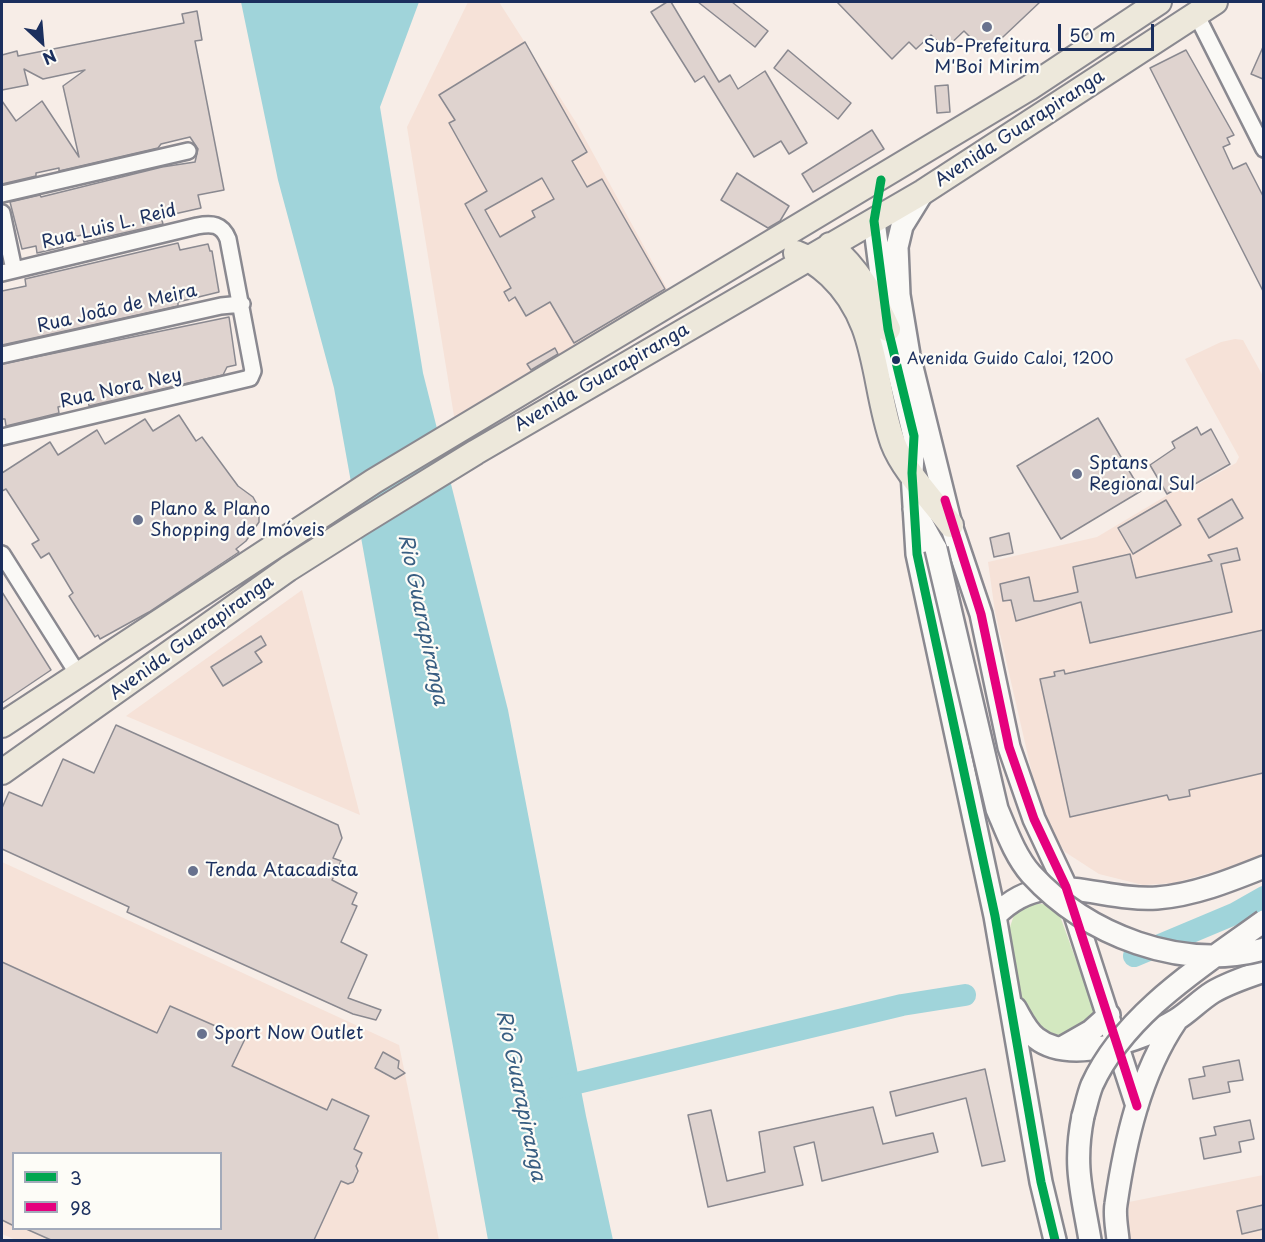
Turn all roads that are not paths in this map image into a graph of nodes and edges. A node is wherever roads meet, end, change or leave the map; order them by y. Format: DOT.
graph roads {
  1 [pos="1159,2"];
  2 [pos="1205,8"];
  3 [pos="1263,149"];
  4 [pos="188,151"];
  5 [pos="882,177"];
  6 [pos="923,192"];
  7 [pos="2,194"];
  8 [pos="2,213"];
  9 [pos="874,221"];
  10 [pos="771,244"];
  11 [pos="830,245"];
  12 [pos="809,257"];
  13 [pos="8,272"];
  14 [pos="242,304"];
  15 [pos="888,329"];
  16 [pos="2,356"];
  17 [pos="2,437"];
  18 [pos="912,473"];
  19 [pos="914,508"];
  20 [pos="951,525"];
  21 [pos="2,554"];
  22 [pos="79,676"];
  23 [pos="2,725"];
  24 [pos="56,735"];
  25 [pos="2,772"];
  26 [pos="1049,851"];
  27 [pos="1263,867"];
  28 [pos="1066,887"];
  29 [pos="1132,897"];
  30 [pos="995,916"];
  31 [pos="1263,921"];
  32 [pos="1263,949"];
  33 [pos="1263,971"];
  34 [pos="1009,997"];
  35 [pos="1109,1015"];
  36 [pos="1177,1020"];
  37 [pos="1118,1045"];
  38 [pos="1062,1047"];
  39 [pos="1137,1106"];
  40 [pos="1055,1240"];
  41 [pos="1090,1240"];
  42 [pos="1118,1240"];
  1 -- 5 [label="main road, Avenida Guarapiranga"];
  2 -- 3 [label="street"];
  2 -- 6 [label="main road, Avenida Guarapiranga"];
  4 -- 7 [label="street"];
  5 -- 9 [label="main road"];
  5 -- 10 [label="main road, Avenida Guarapiranga"];
  6 -- 9 [label="main road, Avenida Guarapiranga"];
  6 -- 20 [label="main road"];
  8 -- 13 [label="street"];
  9 -- 11 [label="main road, Avenida Guarapiranga"];
  9 -- 15 [label="main road"];
  10 -- 12 [label="main road"];
  10 -- 22 [label="main road, Avenida Guarapiranga"];
  11 -- 12 [label="main road, Avenida Guarapiranga"];
  11 -- 15 [label="main road"];
  12 -- 18 [label="main road"];
  12 -- 24 [label="main road, Avenida Guarapiranga"];
  13 -- 14 [label="street, Rua Luis L. Reid"];
  14 -- 16 [label="street, Rua João de Meira"];
  14 -- 17 [label="street, Rua Nora Ney"];
  15 -- 18 [label="main road"];
  18 -- 19 [label="main road"];
  18 -- 20 [label="main road"];
  19 -- 30 [label="main road"];
  19 -- 32 [label="main road, bridge"];
  20 -- 26 [label="main road"];
  21 -- 22 [label="street"];
  22 -- 23 [label="main road, Avenida Guarapiranga"];
  22 -- 24 [label="main road"];
  24 -- 25 [label="main road, Avenida Guarapiranga"];
  26 -- 28 [label="main road"];
  26 -- 29 [label="main road"];
  27 -- 29 [label="main road"];
  28 -- 29 [label="main road"];
  28 -- 30 [label="main road"];
  28 -- 35 [label="main road"];
  30 -- 34 [label="main road"];
  31 -- 41 [label="main road, bridge"];
  33 -- 36 [label="main road"];
  34 -- 38 [label="main road"];
  34 -- 40 [label="main road"];
  35 -- 37 [label="main road"];
  35 -- 38 [label="main road"];
  36 -- 37 [label="main road"];
  36 -- 39 [label="main road"];
  37 -- 38 [label="main road"];
  37 -- 39 [label="main road"];
  39 -- 42 [label="main road"];
}
